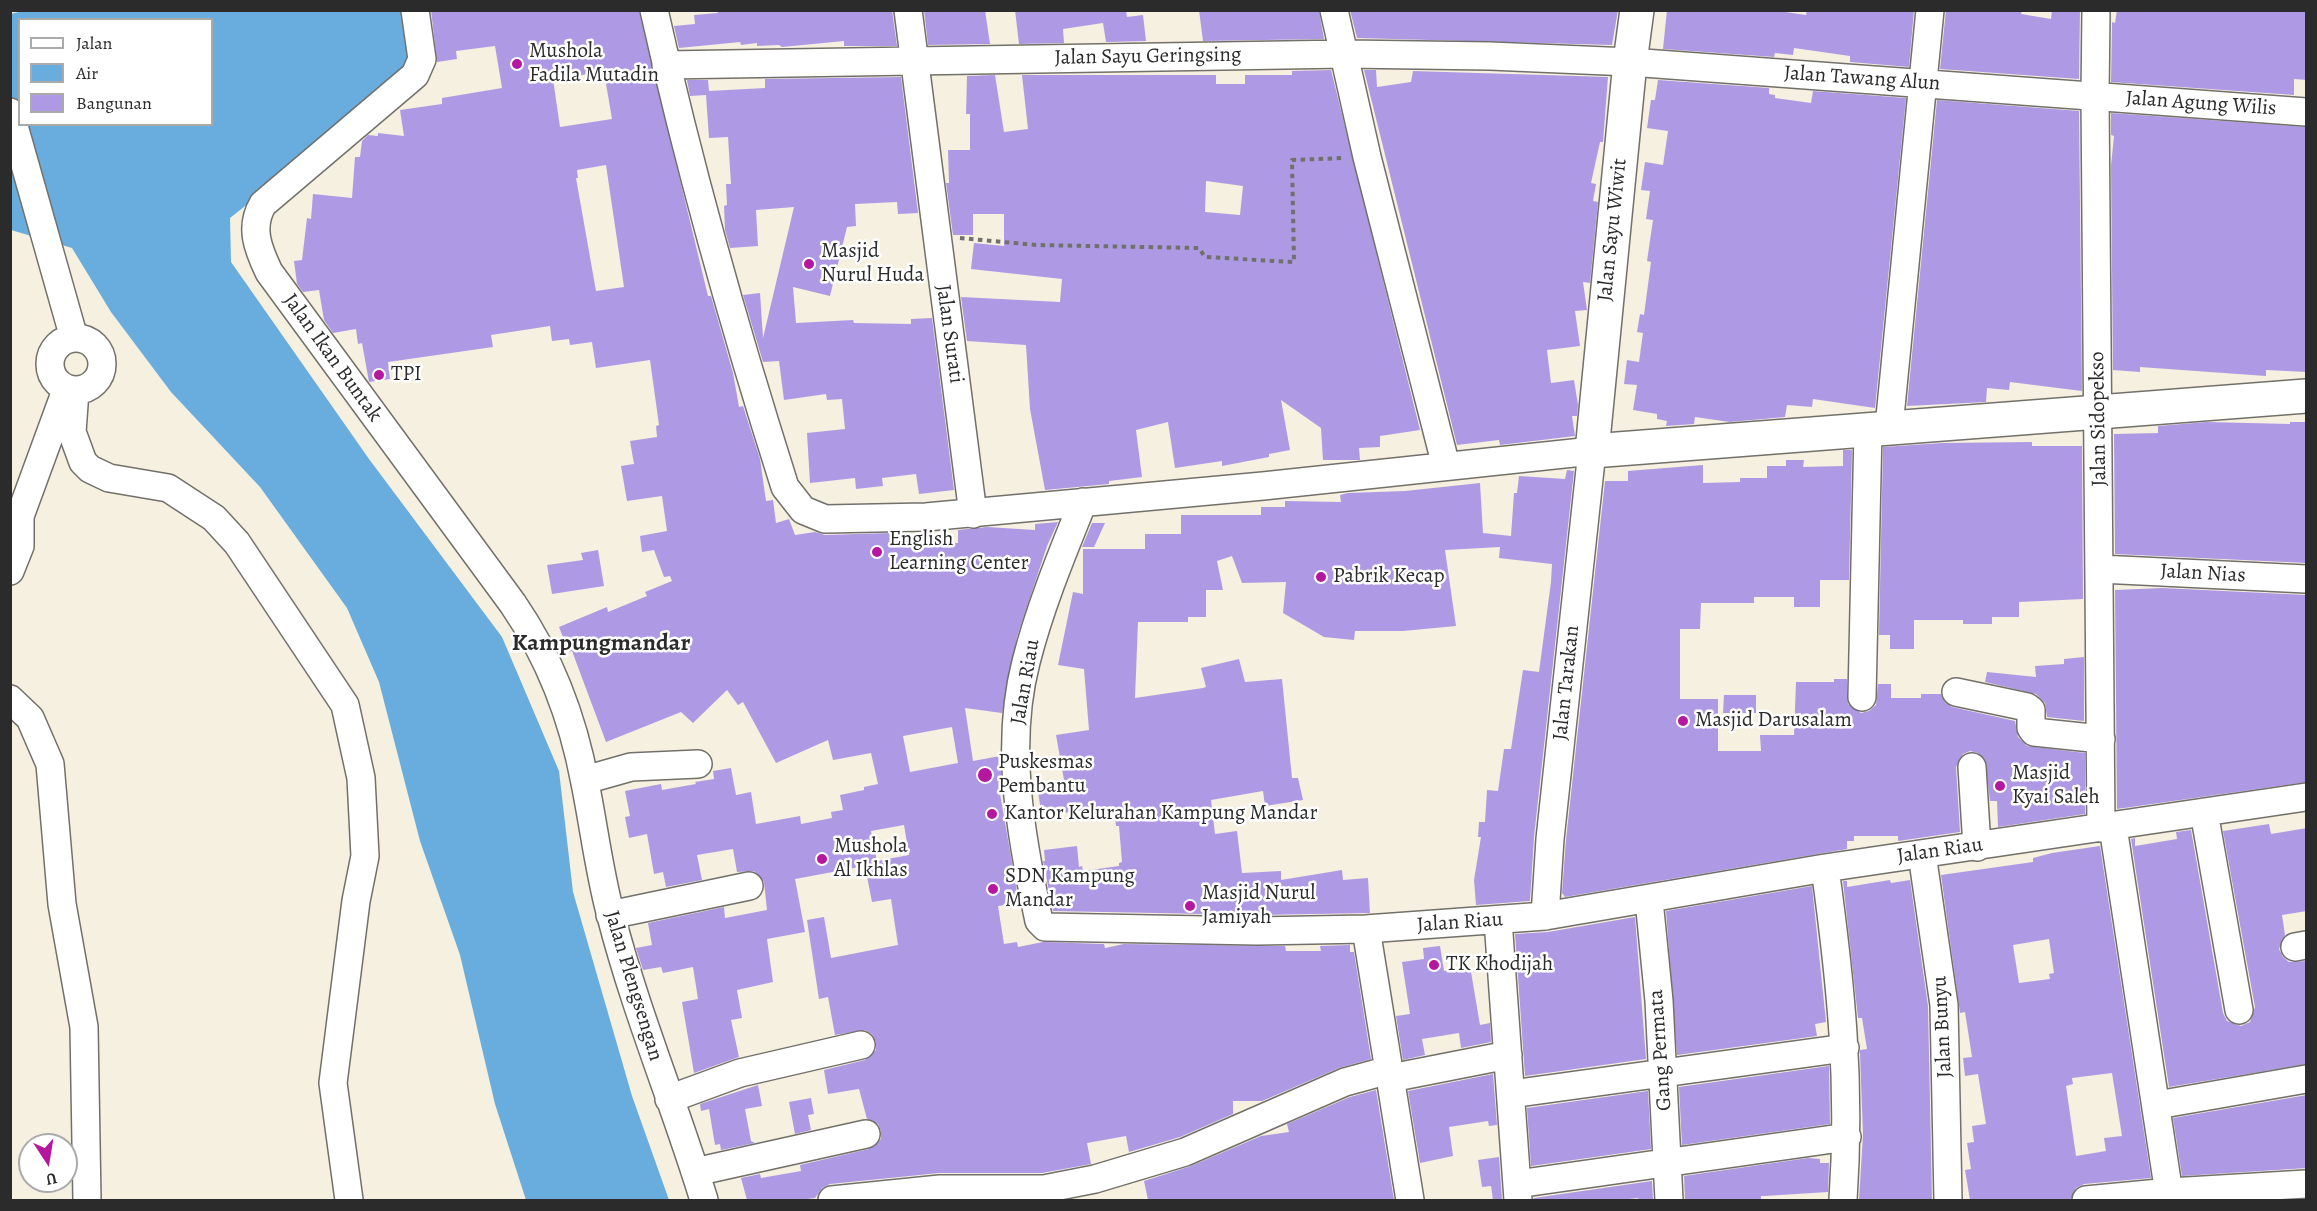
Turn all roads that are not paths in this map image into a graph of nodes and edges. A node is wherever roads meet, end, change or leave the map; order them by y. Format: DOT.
graph roads {
  1 [pos="415,10"];
  2 [pos="654,10"];
  3 [pos="908,10"];
  4 [pos="1334,10"];
  5 [pos="1637,10"];
  6 [pos="1930,10"];
  7 [pos="2096,10"];
  8 [pos="1346,54"];
  9 [pos="915,62"];
  10 [pos="1630,62"];
  11 [pos="666,65"];
  12 [pos="1922,84"];
  13 [pos="2095,97"];
  14 [pos="10,112"];
  15 [pos="2307,112"];
  16 [pos="74,338"];
  17 [pos="71,390"];
  18 [pos="2307,396"];
  19 [pos="2099,411"];
  20 [pos="1878,428"];
  21 [pos="1592,450"];
  22 [pos="1446,466"];
  23 [pos="1083,502"];
  24 [pos="973,514"];
  25 [pos="2100,569"];
  26 [pos="10,571"];
  27 [pos="2307,579"];
  28 [pos="1956,692"];
  29 [pos="1862,697"];
  30 [pos="10,699"];
  31 [pos="2101,739"];
  32 [pos="698,764"];
  33 [pos="1972,767"];
  34 [pos="583,773"];
  35 [pos="2307,797"];
  36 [pos="2204,812"];
  37 [pos="2107,828"];
  38 [pos="1977,847"];
  39 [pos="1922,854"];
  40 [pos="1825,868"];
  41 [pos="749,886"];
  42 [pos="1649,900"];
  43 [pos="610,915"];
  44 [pos="1545,916"];
  45 [pos="1498,920"];
  46 [pos="1366,929"];
  47 [pos="2239,1010"];
  48 [pos="861,1045"];
  49 [pos="1845,1048"];
  50 [pos="1508,1055"];
  51 [pos="1390,1074"];
  52 [pos="1663,1074"];
  53 [pos="2307,1079"];
  54 [pos="1511,1094"];
  55 [pos="669,1099"];
  56 [pos="2157,1105"];
  57 [pos="866,1134"];
  58 [pos="1847,1137"];
  59 [pos="1668,1163"];
  60 [pos="695,1172"];
  61 [pos="2307,1184"];
  62 [pos="1518,1192"];
  63 [pos="2170,1196"];
  64 [pos="87,1200"];
  65 [pos="349,1200"];
  66 [pos="704,1200"];
  67 [pos="832,1200"];
  68 [pos="1410,1200"];
  69 [pos="1669,1200"];
  70 [pos="1843,1200"];
  71 [pos="1948,1200"];
  72 [pos="2086,1200"];
  1 -- 34 [label="street, Jalan Ikan Buntak"];
  2 -- 11 [label="street"];
  3 -- 9 [label="street, Jalan Surati"];
  4 -- 8 [label="street"];
  5 -- 10 [label="main road, Jalan Sayu Wiwit"];
  6 -- 12 [label="street"];
  7 -- 13 [label="street, Jalan Sidopekso"];
  8 -- 9 [label="street, Jalan Sayu Geringsing"];
  8 -- 10 [label="street, Jalan Sayu Geringsing"];
  8 -- 22 [label="street"];
  9 -- 11 [label="street, Jalan Sayu Geringsing"];
  9 -- 24 [label="street, Jalan Surati"];
  10 -- 12 [label="street, Jalan Tawang Alun"];
  10 -- 21 [label="main road, Jalan Sayu Wiwit"];
  11 -- 24 [label="street"];
  12 -- 13 [label="street, Jalan Tawang Alun"];
  12 -- 20 [label="street"];
  13 -- 15 [label="street, Jalan Agung Wilis"];
  13 -- 19 [label="street, Jalan Sidopekso"];
  14 -- 16 [label="street"];
  16 -- 17 [label="street"];
  16 -- 17 [label="street"];
  17 -- 26 [label="street"];
  17 -- 65 [label="street"];
  18 -- 19 [label="main road"];
  19 -- 20 [label="main road"];
  19 -- 25 [label="street, Jalan Sidopekso"];
  20 -- 21 [label="main road"];
  20 -- 29 [label="street"];
  21 -- 22 [label="street"];
  21 -- 44 [label="street, Jalan Tarakan"];
  22 -- 23 [label="street"];
  23 -- 24 [label="street"];
  23 -- 46 [label="street, Jalan Riau"];
  25 -- 27 [label="street, Jalan Nias"];
  25 -- 31 [label="street, Jalan Sidopekso"];
  28 -- 31 [label="street"];
  30 -- 64 [label="street"];
  31 -- 37 [label="street, Jalan Sidopekso"];
  32 -- 34 [label="street"];
  33 -- 38 [label="street"];
  34 -- 43 [label="street, Jalan Plengsengan"];
  35 -- 36 [label="street, Jalan Riau"];
  36 -- 37 [label="street, Jalan Riau"];
  36 -- 47 [label="street"];
  37 -- 38 [label="street, Jalan Riau"];
  37 -- 56 [label="street, Jalan Sidopekso"];
  38 -- 39 [label="street, Jalan Riau"];
  39 -- 40 [label="street, Jalan Riau"];
  39 -- 71 [label="street, Jalan Bunyu"];
  40 -- 42 [label="street, Jalan Riau"];
  40 -- 49 [label="street"];
  41 -- 43 [label="street"];
  42 -- 44 [label="street, Jalan Riau"];
  42 -- 52 [label="street, Gang Permata"];
  43 -- 55 [label="street, Jalan Plengsengan"];
  44 -- 45 [label="street, Jalan Riau"];
  45 -- 46 [label="street, Jalan Riau"];
  45 -- 50 [label="street"];
  46 -- 51 [label="street"];
  48 -- 55 [label="street"];
  49 -- 52 [label="street"];
  49 -- 58 [label="street"];
  50 -- 51 [label="street"];
  50 -- 54 [label="street"];
  51 -- 67 [label="street"];
  51 -- 68 [label="street"];
  52 -- 54 [label="street"];
  52 -- 59 [label="street, Gang Permata"];
  53 -- 56 [label="street"];
  54 -- 62 [label="street"];
  55 -- 60 [label="street, Jalan Plengsengan"];
  56 -- 63 [label="street, Jalan Sidopekso"];
  57 -- 60 [label="street"];
  58 -- 59 [label="street"];
  58 -- 70 [label="street"];
  59 -- 62 [label="street"];
  59 -- 69 [label="street, Gang Permata"];
  60 -- 66 [label="street, Jalan Plengsengan"];
  61 -- 63 [label="street"];
  63 -- 72 [label="street"];
}
